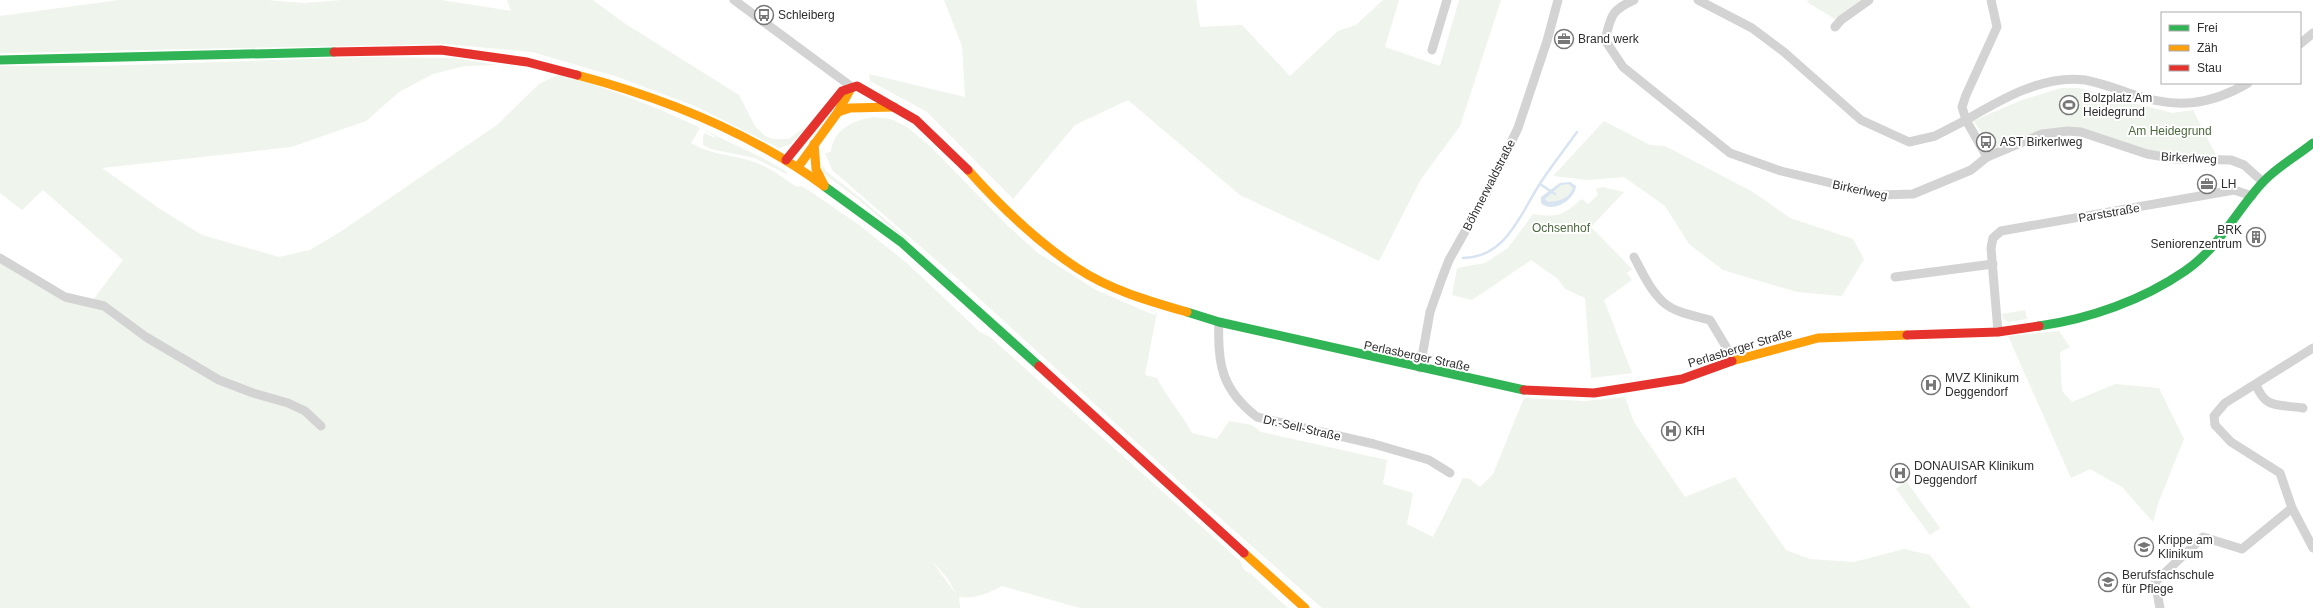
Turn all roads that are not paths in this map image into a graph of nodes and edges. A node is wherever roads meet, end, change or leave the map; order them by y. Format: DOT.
graph roads {
  1 [pos="734,0"];
  2 [pos="1446,0"];
  3 [pos="1558,0"];
  4 [pos="1634,0"];
  5 [pos="1698,0"];
  6 [pos="1869,0"];
  7 [pos="1991,0"];
  8 [pos="1835,26"];
  9 [pos="2313,33"];
  10 [pos="2301,43"];
  11 [pos="1432,50"];
  12 [pos="0,60"];
  13 [pos="2246,84"];
  14 [pos="852,87"];
  15 [pos="894,107"];
  16 [pos="838,112"];
  17 [pos="1966,120"];
  18 [pos="2313,143"];
  19 [pos="814,144"];
  20 [pos="1987,157"];
  21 [pos="786,160"];
  22 [pos="798,168"];
  23 [pos="2263,182"];
  24 [pos="824,185"];
  25 [pos="2252,196"];
  26 [pos="1634,257"];
  27 [pos="0,258"];
  28 [pos="1993,264"];
  29 [pos="1895,277"];
  30 [pos="1219,322"];
  31 [pos="1998,332"];
  32 [pos="2313,348"];
  33 [pos="1734,360"];
  34 [pos="1420,368"];
  35 [pos="2256,384"];
  36 [pos="2303,408"];
  37 [pos="321,426"];
  38 [pos="1450,473"];
  39 [pos="2292,508"];
  40 [pos="2313,548"];
  41 [pos="1305,608"];
  42 [pos="2160,608"];
  1 -- 14 [label="street"];
  2 -- 11 [label="street"];
  3 -- 34 [label="street, Böhmerwaldstraße"];
  4 -- 20 [label="street, Birkerlweg"];
  5 -- 17 [label="street"];
  6 -- 8 [label="street"];
  7 -- 17 [label="street"];
  9 -- 10 [label="street"];
  12 -- 21 [label="street"];
  13 -- 17 [label="street"];
  14 -- 15 [label="street, Perlasberger Straße"];
  14 -- 16 [label="street"];
  14 -- 21 [label="street"];
  15 -- 16 [label="street"];
  15 -- 30 [label="street, Perlasberger Straße"];
  16 -- 19 [label="street"];
  17 -- 20 [label="street"];
  18 -- 23 [label="street, Perlasberger Straße"];
  19 -- 22 [label="street"];
  19 -- 24 [label="street"];
  20 -- 23 [label="street, Birkerlweg"];
  21 -- 22 [label="street"];
  22 -- 24 [label="street"];
  23 -- 25 [label="street, Perlasberger Straße"];
  24 -- 41 [label="street"];
  25 -- 28 [label="street, Parststraße"];
  25 -- 31 [label="street, Perlasberger Straße"];
  26 -- 33 [label="street"];
  27 -- 37 [label="street"];
  28 -- 29 [label="street"];
  28 -- 31 [label="street, Parststraße"];
  30 -- 34 [label="street, Perlasberger Straße"];
  30 -- 38 [label="street, Dr.-Sell-Straße"];
  31 -- 33 [label="street, Perlasberger Straße"];
  32 -- 35 [label="street"];
  33 -- 34 [label="street, Perlasberger Straße"];
  35 -- 36 [label="street"];
  35 -- 39 [label="street"];
  39 -- 40 [label="street"];
  39 -- 42 [label="street"];
}
